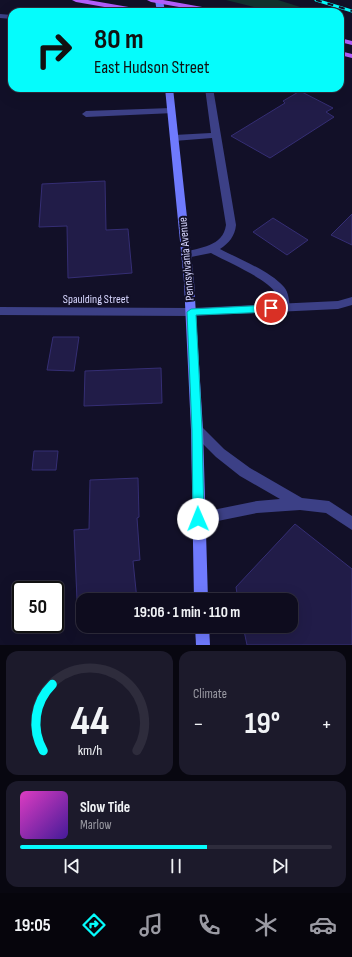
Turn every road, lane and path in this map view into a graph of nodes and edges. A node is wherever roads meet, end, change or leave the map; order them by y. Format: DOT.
graph roads {
  1 [pos="76,0"];
  2 [pos="151,0"];
  3 [pos="159,1"];
  4 [pos="123,8"];
  5 [pos="197,8"];
  6 [pos="169,92"];
  7 [pos="210,92"];
  8 [pos="171,111"];
  9 [pos="86,114"];
  10 [pos="216,135"];
  11 [pos="174,138"];
  12 [pos="212,249"];
  13 [pos="186,255"];
  14 [pos="352,301"];
  15 [pos="285,308"];
  16 [pos="0,311"];
  17 [pos="191,312"];
  18 [pos="197,430"];
  19 [pos="300,504"];
  20 [pos="198,519"];
  21 [pos="352,524"];
  22 [pos="201,593"];
  23 [pos="202,633"];
  24 [pos="203,645"];
  1 -- 4 [label="main road"];
  2 -- 3 [label="main road"];
  3 -- 5 [label="main road"];
  6 -- 8 [label="main road, Pennsylvania Avenue"];
  7 -- 10 [label="street"];
  8 -- 9 [label="street"];
  8 -- 11 [label="main road, Pennsylvania Avenue"];
  10 -- 11 [label="street"];
  10 -- 12 [label="street"];
  11 -- 13 [label="main road, Pennsylvania Avenue"];
  12 -- 13 [label="street"];
  12 -- 15 [label="street"];
  13 -- 17 [label="main road, Pennsylvania Avenue"];
  14 -- 15 [label="street, Spaulding Street"];
  15 -- 17 [label="street, Spaulding Street"];
  16 -- 17 [label="street, Spaulding Street"];
  17 -- 18 [label="main road, Pennsylvania Avenue"];
  18 -- 19 [label="street"];
  18 -- 20 [label="main road, Pennsylvania Avenue"];
  19 -- 20 [label="street"];
  19 -- 21 [label="street"];
  20 -- 22 [label="main road, Pennsylvania Avenue"];
  23 -- 24 [label="main road"];
}
